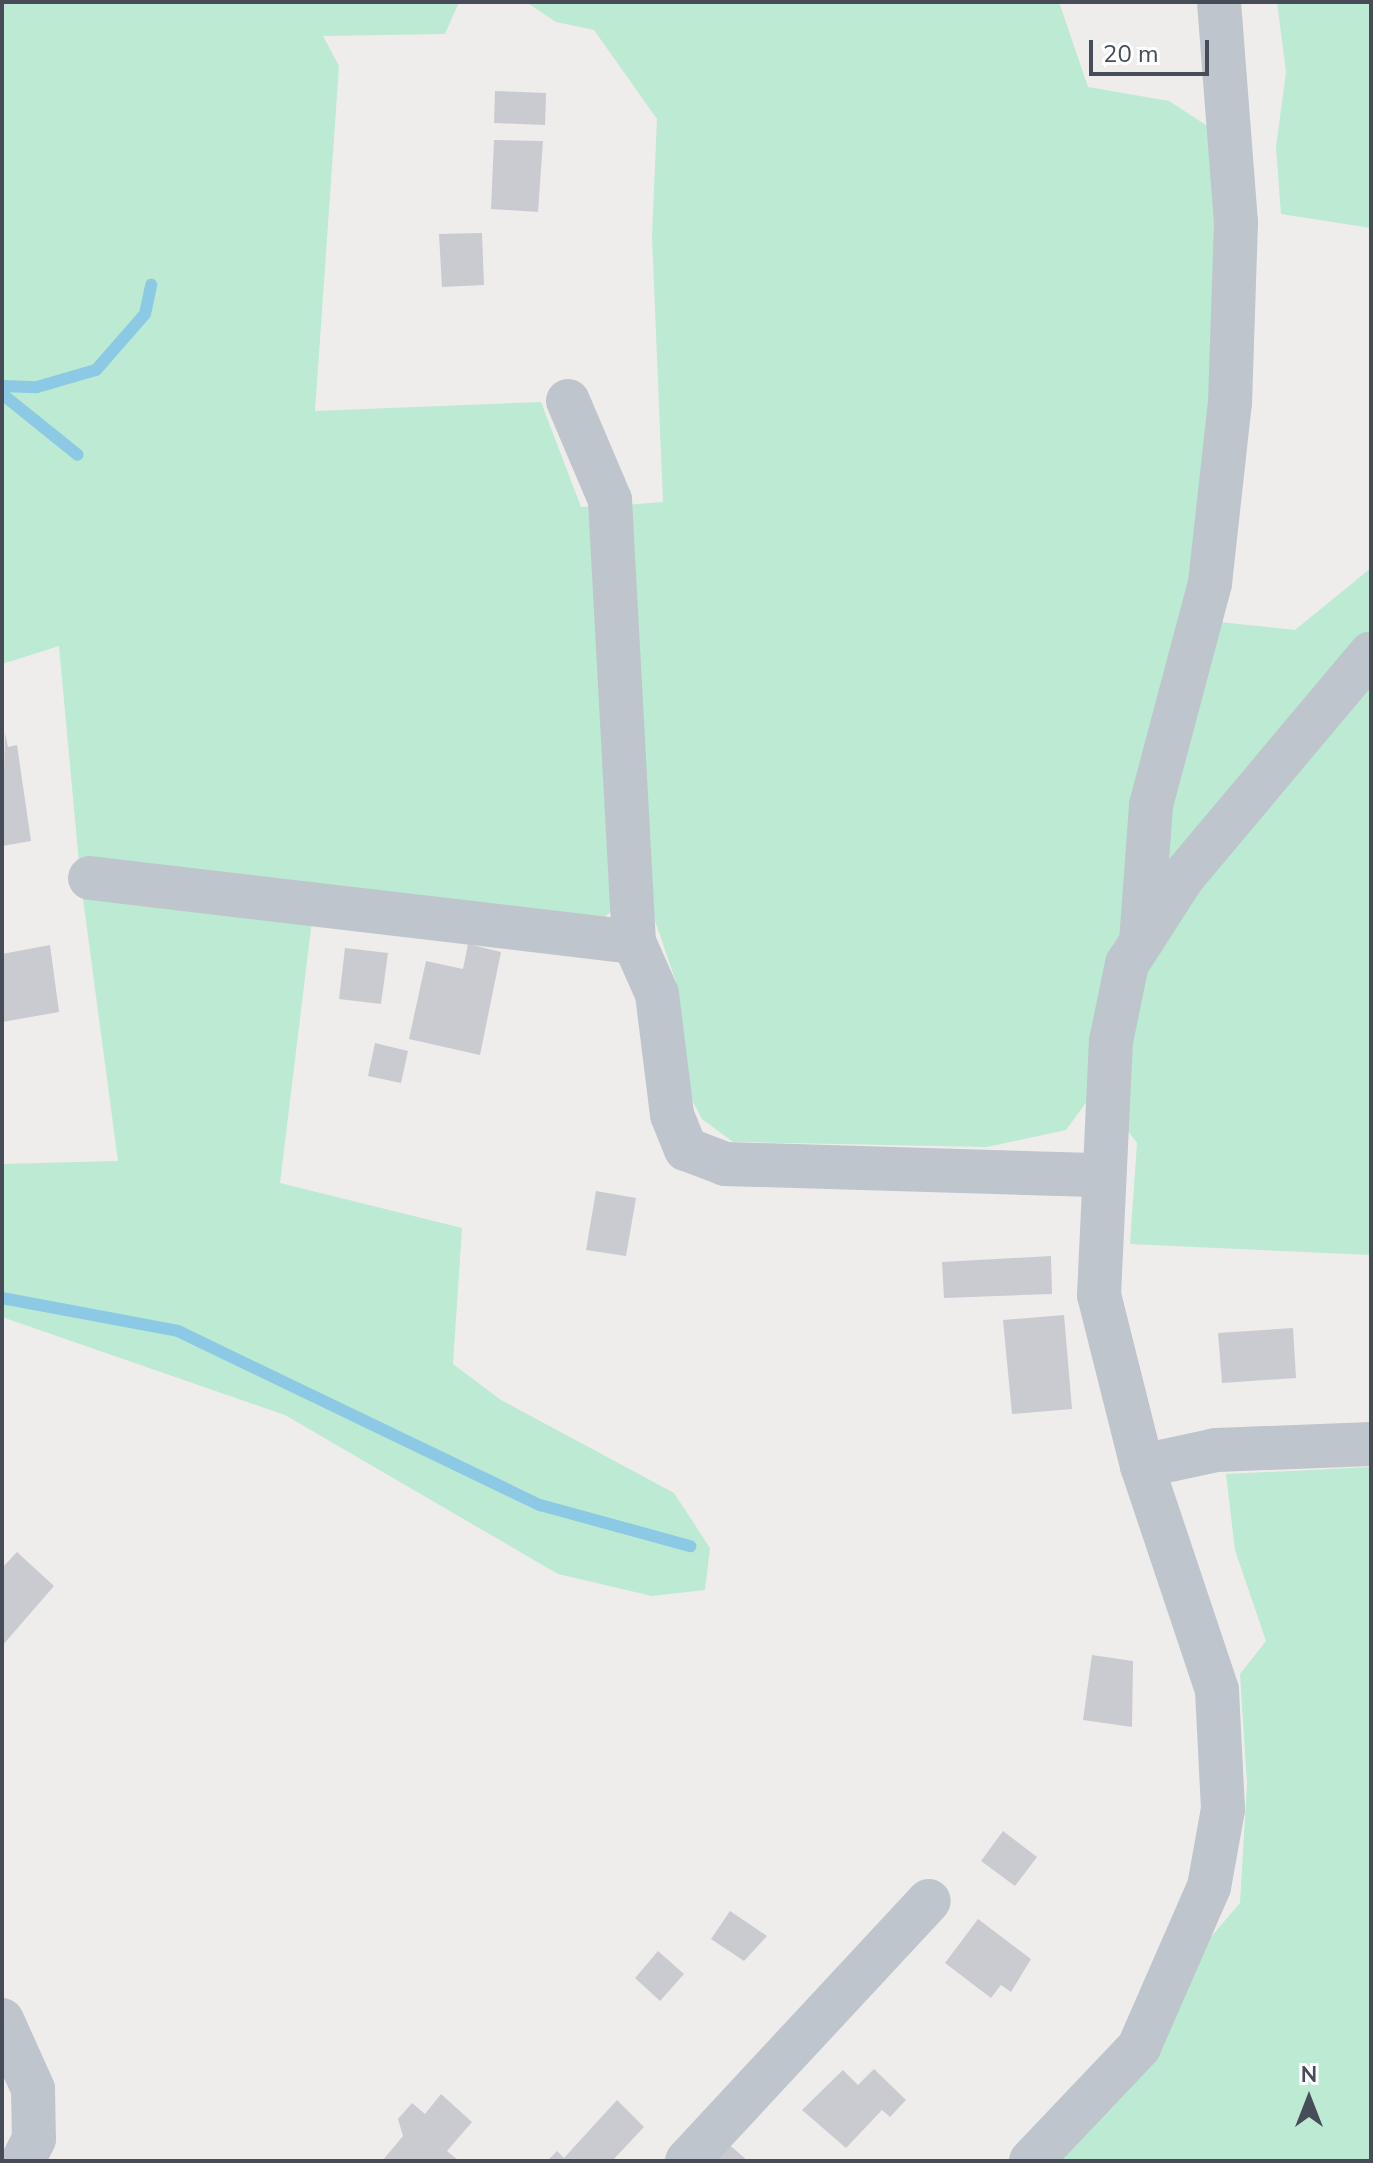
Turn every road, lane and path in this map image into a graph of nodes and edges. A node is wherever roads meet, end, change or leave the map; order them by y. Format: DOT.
graph roads {
  1 [pos="1219,2"];
  2 [pos="568,401"];
  3 [pos="1371,653"];
  4 [pos="90,878"];
  5 [pos="634,942"];
  6 [pos="1141,942"];
  7 [pos="1101,1175"];
  8 [pos="1371,1444"];
  9 [pos="1142,1466"];
  10 [pos="929,1901"];
  11 [pos="2,2020"];
  12 [pos="23,2161"];
  13 [pos="687,2161"];
  14 [pos="1031,2161"];
  1 -- 6 [label="street"];
  2 -- 5 [label="street"];
  3 -- 6 [label="street"];
  4 -- 5 [label="street"];
  5 -- 7 [label="street"];
  6 -- 7 [label="street"];
  7 -- 9 [label="street"];
  8 -- 9 [label="street"];
  9 -- 14 [label="street"];
  10 -- 13 [label="street"];
  11 -- 12 [label="street"];
}
